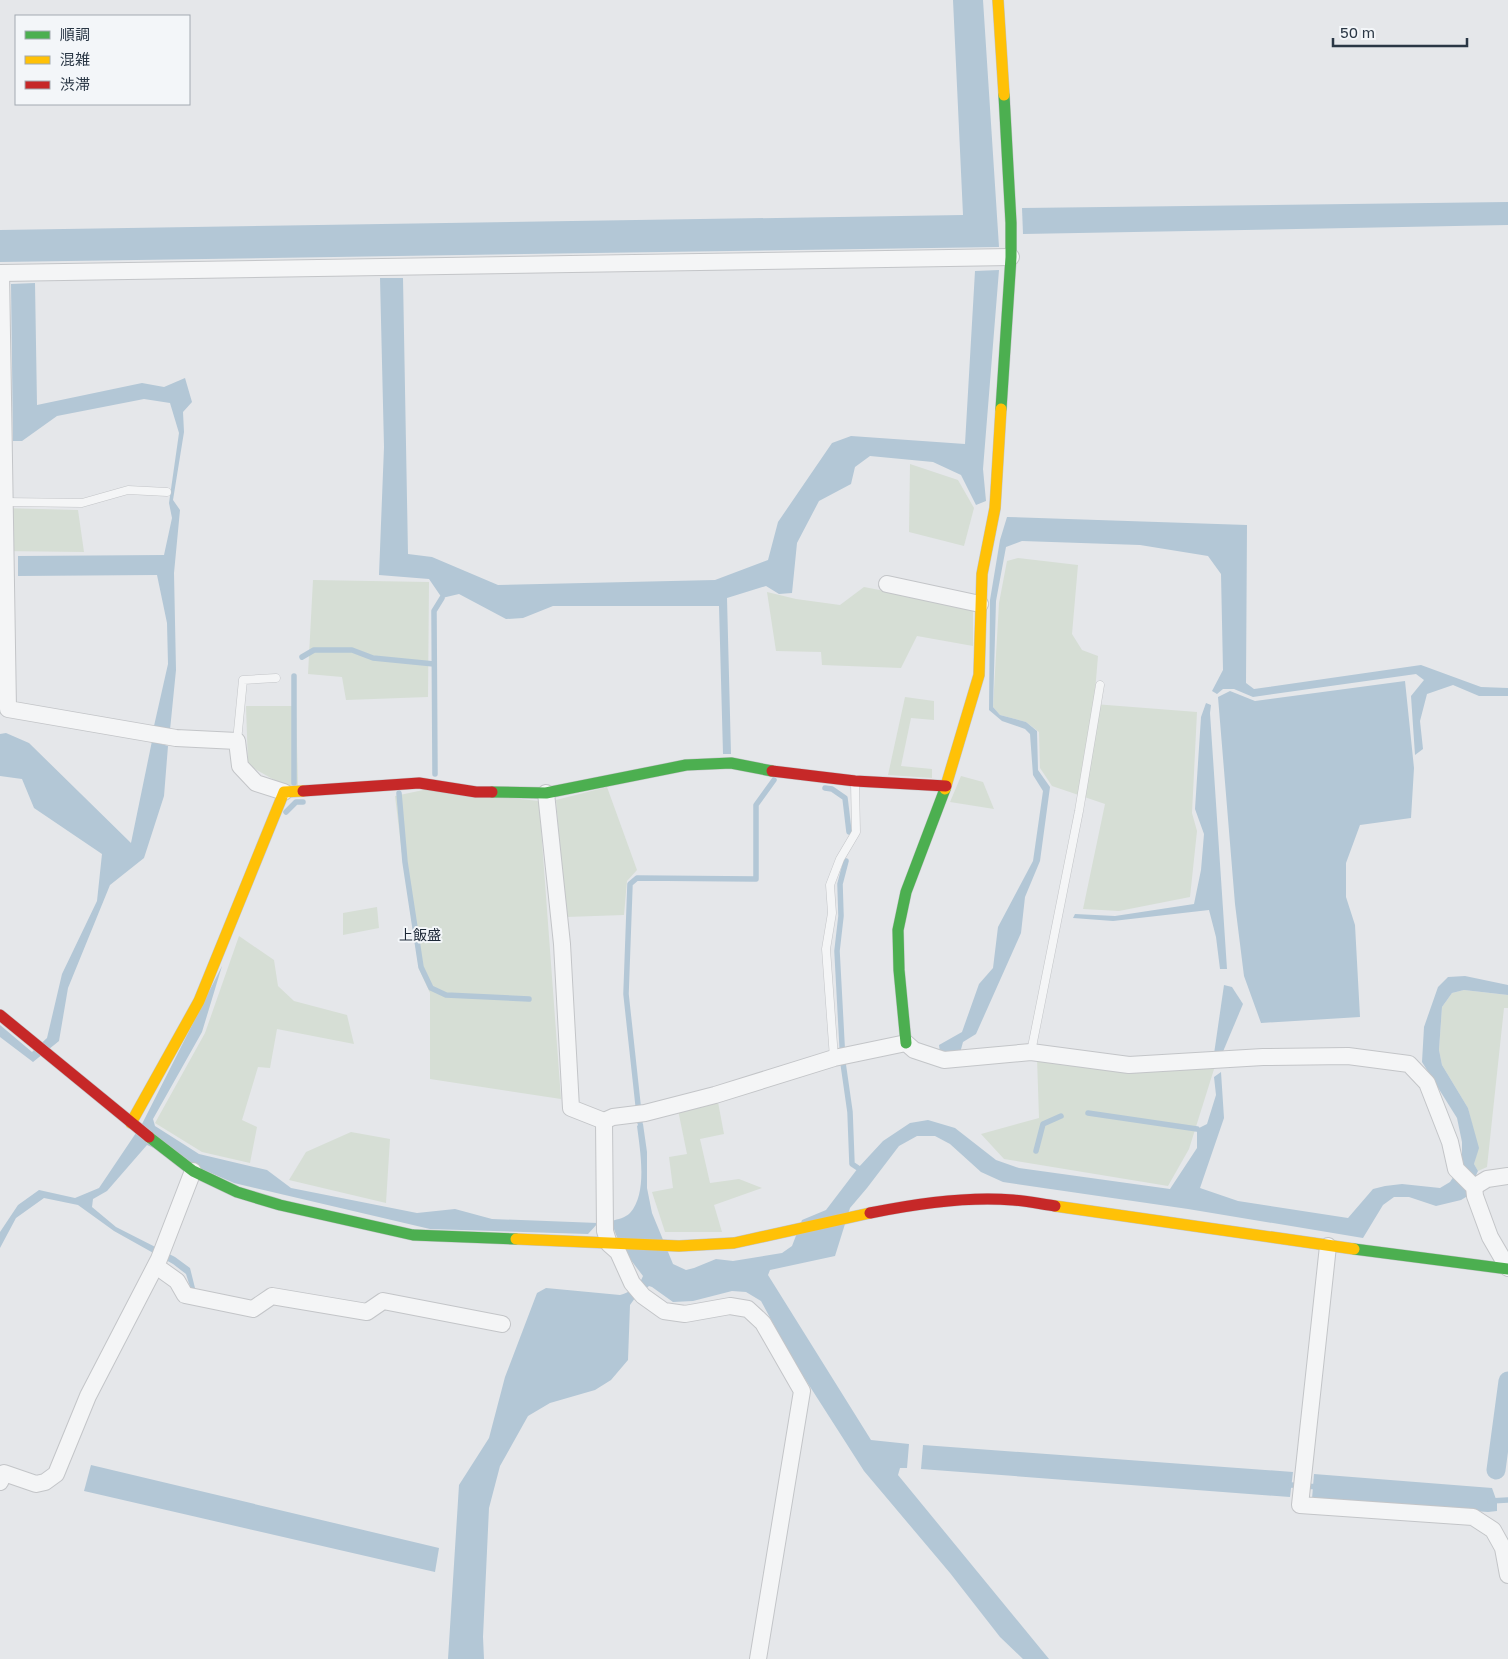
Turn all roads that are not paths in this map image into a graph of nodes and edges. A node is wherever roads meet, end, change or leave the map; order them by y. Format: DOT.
graph roads {
  1 [pos="998,0"];
  2 [pos="1011,257"];
  3 [pos="1,272"];
  4 [pos="167,492"];
  5 [pos="4,502"];
  6 [pos="887,584"];
  7 [pos="3,586"];
  8 [pos="980,604"];
  9 [pos="276,678"];
  10 [pos="1100,685"];
  11 [pos="237,741"];
  12 [pos="855,781"];
  13 [pos="946,786"];
  14 [pos="284,792"];
  15 [pos="546,793"];
  16 [pos="0,1015"];
  17 [pos="906,1043"];
  18 [pos="1031,1052"];
  19 [pos="840,1057"];
  20 [pos="604,1122"];
  21 [pos="131,1123"];
  22 [pos="193,1170"];
  23 [pos="1508,1176"];
  24 [pos="1474,1187"];
  25 [pos="607,1232"];
  26 [pos="1328,1246"];
  27 [pos="159,1258"];
  28 [pos="1508,1268"];
  29 [pos="502,1324"];
  30 [pos="0,1482"];
  31 [pos="1508,1576"];
  32 [pos="758,1659"];
  1 -- 2 [label="street"];
  2 -- 3 [label="street"];
  2 -- 8 [label="street"];
  3 -- 5 [label="street"];
  4 -- 5 [label="lane"];
  5 -- 7 [label="street"];
  6 -- 8 [label="street"];
  7 -- 11 [label="street"];
  8 -- 13 [label="street"];
  9 -- 11 [label="lane"];
  10 -- 18 [label="lane"];
  11 -- 14 [label="street"];
  12 -- 13 [label="street"];
  12 -- 15 [label="street"];
  12 -- 19 [label="lane"];
  13 -- 17 [label="street"];
  14 -- 15 [label="street"];
  14 -- 21 [label="street"];
  15 -- 20 [label="street"];
  16 -- 21 [label="street"];
  17 -- 18 [label="street"];
  17 -- 19 [label="street"];
  18 -- 24 [label="street"];
  19 -- 20 [label="street"];
  20 -- 25 [label="street"];
  21 -- 22 [label="street"];
  22 -- 25 [label="street"];
  22 -- 27 [label="street"];
  23 -- 24 [label="street"];
  24 -- 28 [label="street"];
  25 -- 26 [label="street"];
  25 -- 32 [label="street"];
  26 -- 28 [label="street"];
  26 -- 31 [label="street"];
  27 -- 29 [label="street"];
  27 -- 30 [label="street"];
}
